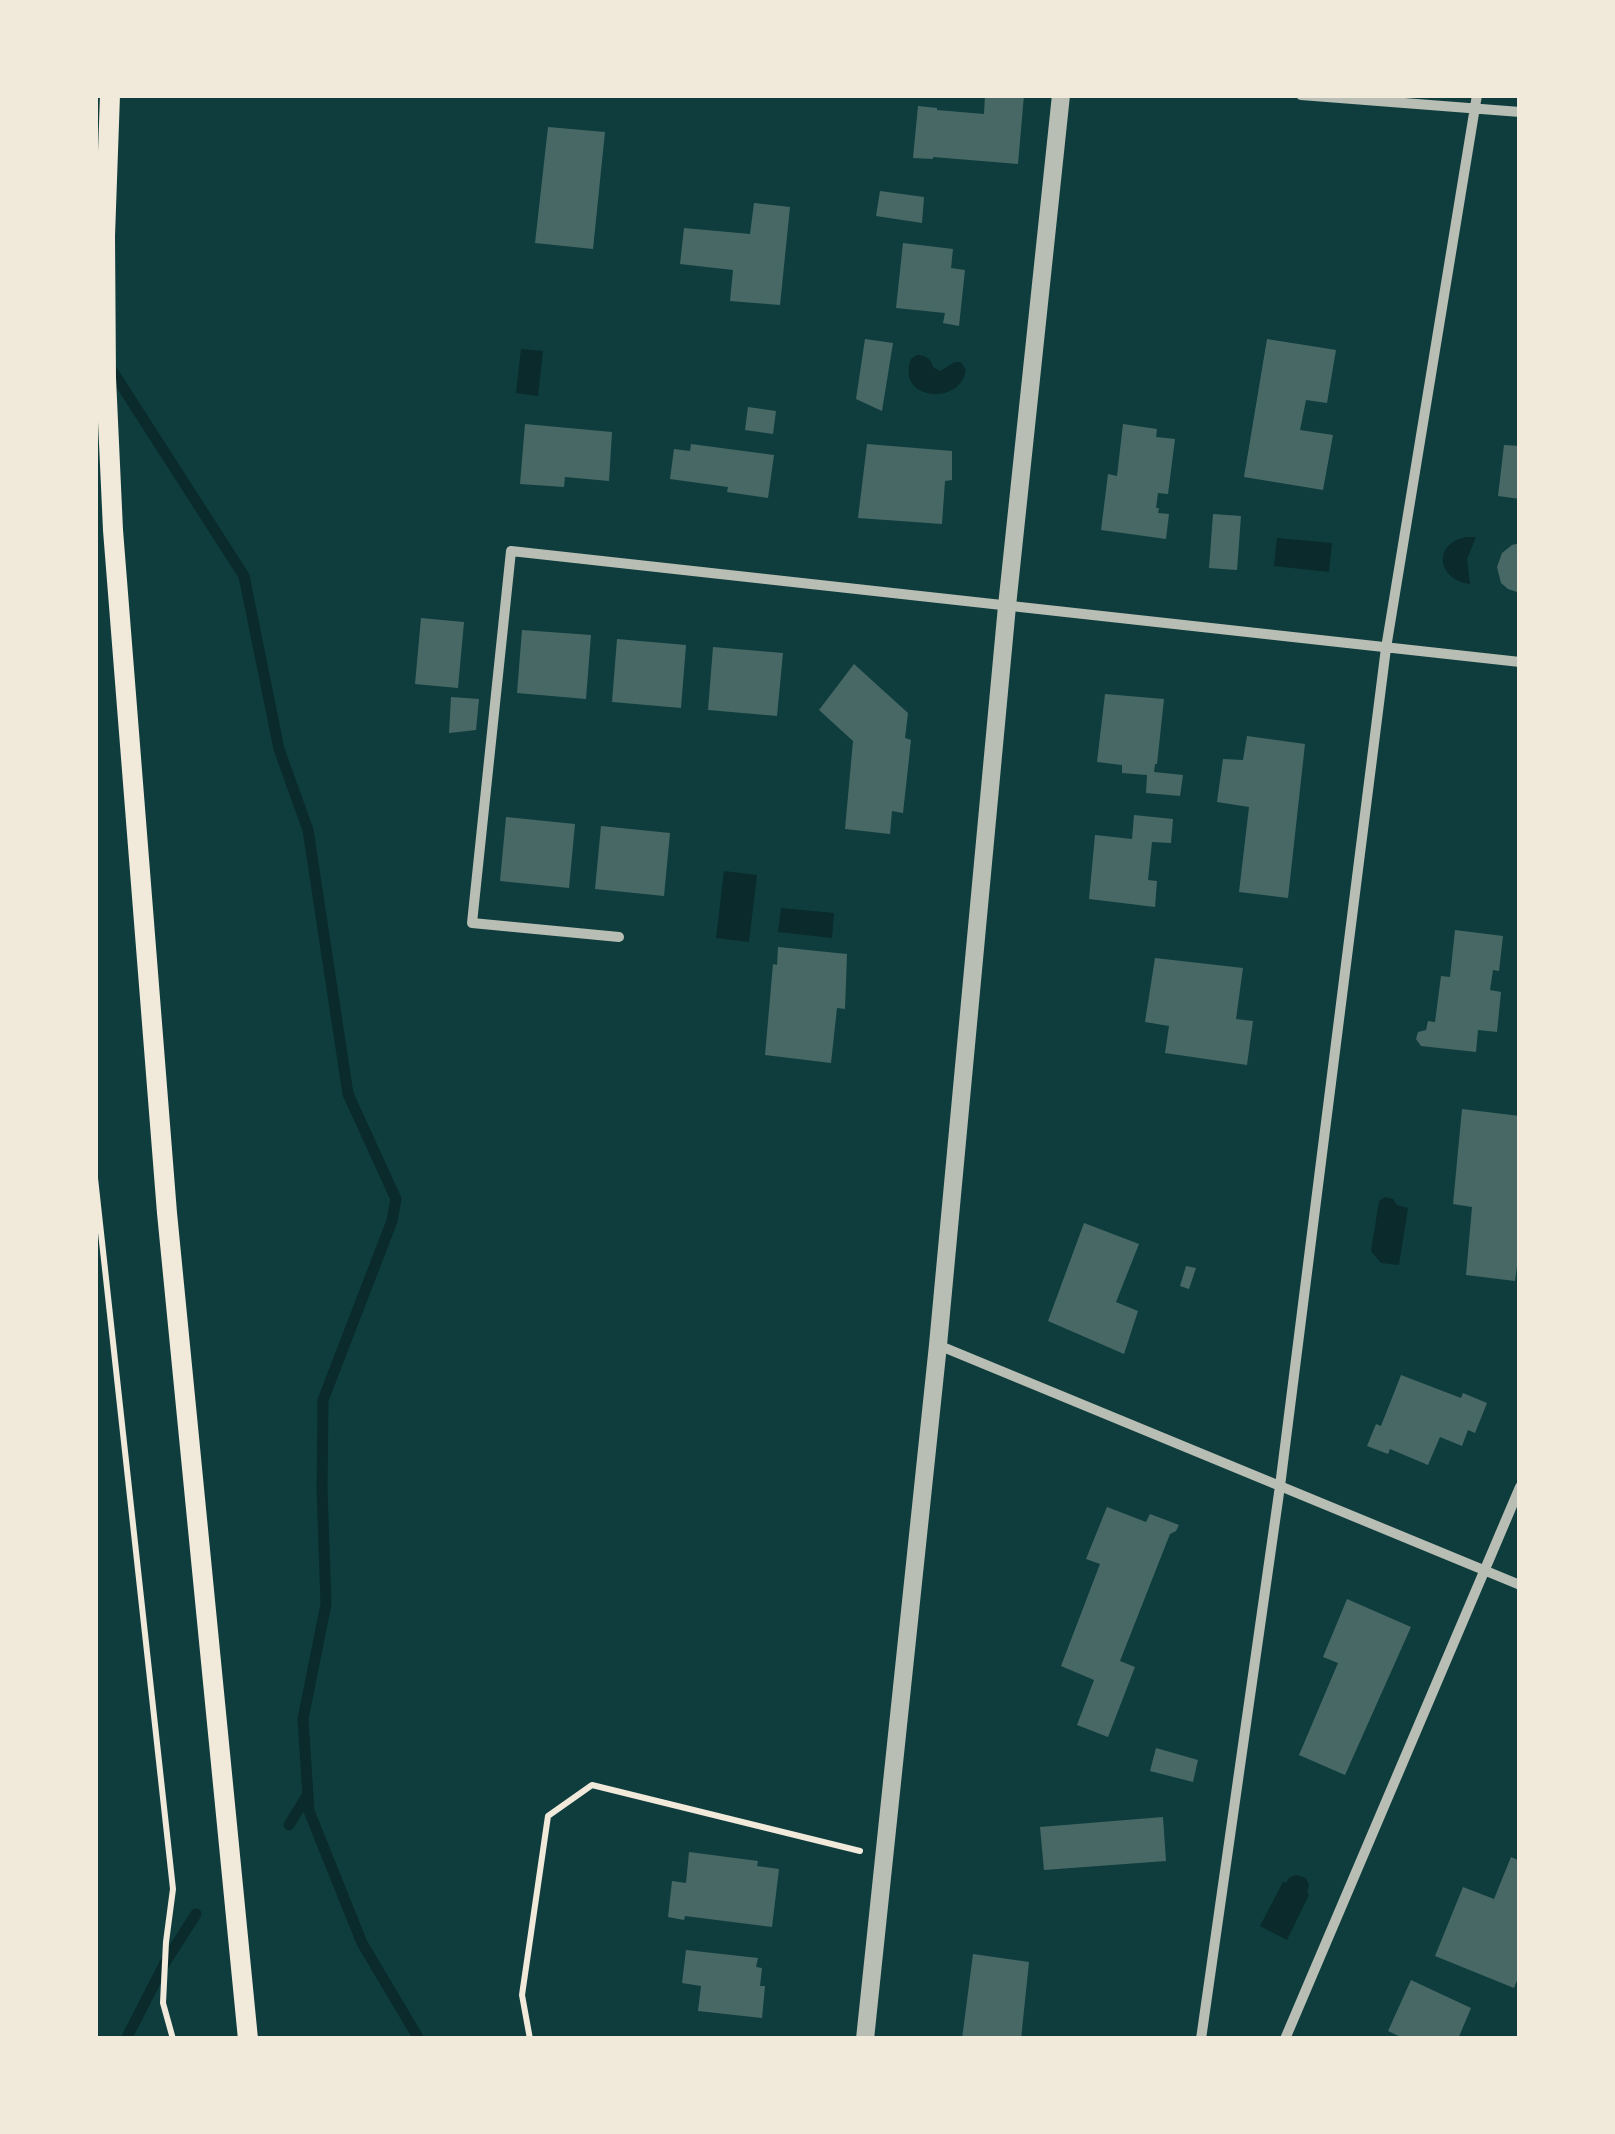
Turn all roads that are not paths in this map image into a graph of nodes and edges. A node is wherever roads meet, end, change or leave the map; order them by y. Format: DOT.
graph roads {
  1 [pos="110,95"];
  2 [pos="1061,95"];
  3 [pos="1301,95"];
  4 [pos="1478,95"];
  5 [pos="1475,108"];
  6 [pos="1520,112"];
  7 [pos="1007,606"];
  8 [pos="1386,648"];
  9 [pos="1520,662"];
  10 [pos="619,938"];
  11 [pos="938,1345"];
  12 [pos="1280,1486"];
  13 [pos="1520,1487"];
  14 [pos="1486,1571"];
  15 [pos="1520,1585"];
  16 [pos="248,2039"];
  17 [pos="865,2039"];
  18 [pos="1200,2039"];
  19 [pos="1285,2039"];
  1 -- 16 [label="main road"];
  2 -- 7 [label="street"];
  3 -- 5 [label="street"];
  4 -- 5 [label="street"];
  5 -- 6 [label="street"];
  5 -- 8 [label="street"];
  7 -- 8 [label="street"];
  7 -- 10 [label="street"];
  7 -- 11 [label="street"];
  8 -- 9 [label="street"];
  8 -- 12 [label="street"];
  11 -- 12 [label="street"];
  11 -- 17 [label="street"];
  12 -- 14 [label="street"];
  12 -- 18 [label="street"];
  13 -- 14 [label="street"];
  14 -- 15 [label="street"];
  14 -- 19 [label="street"];
}
